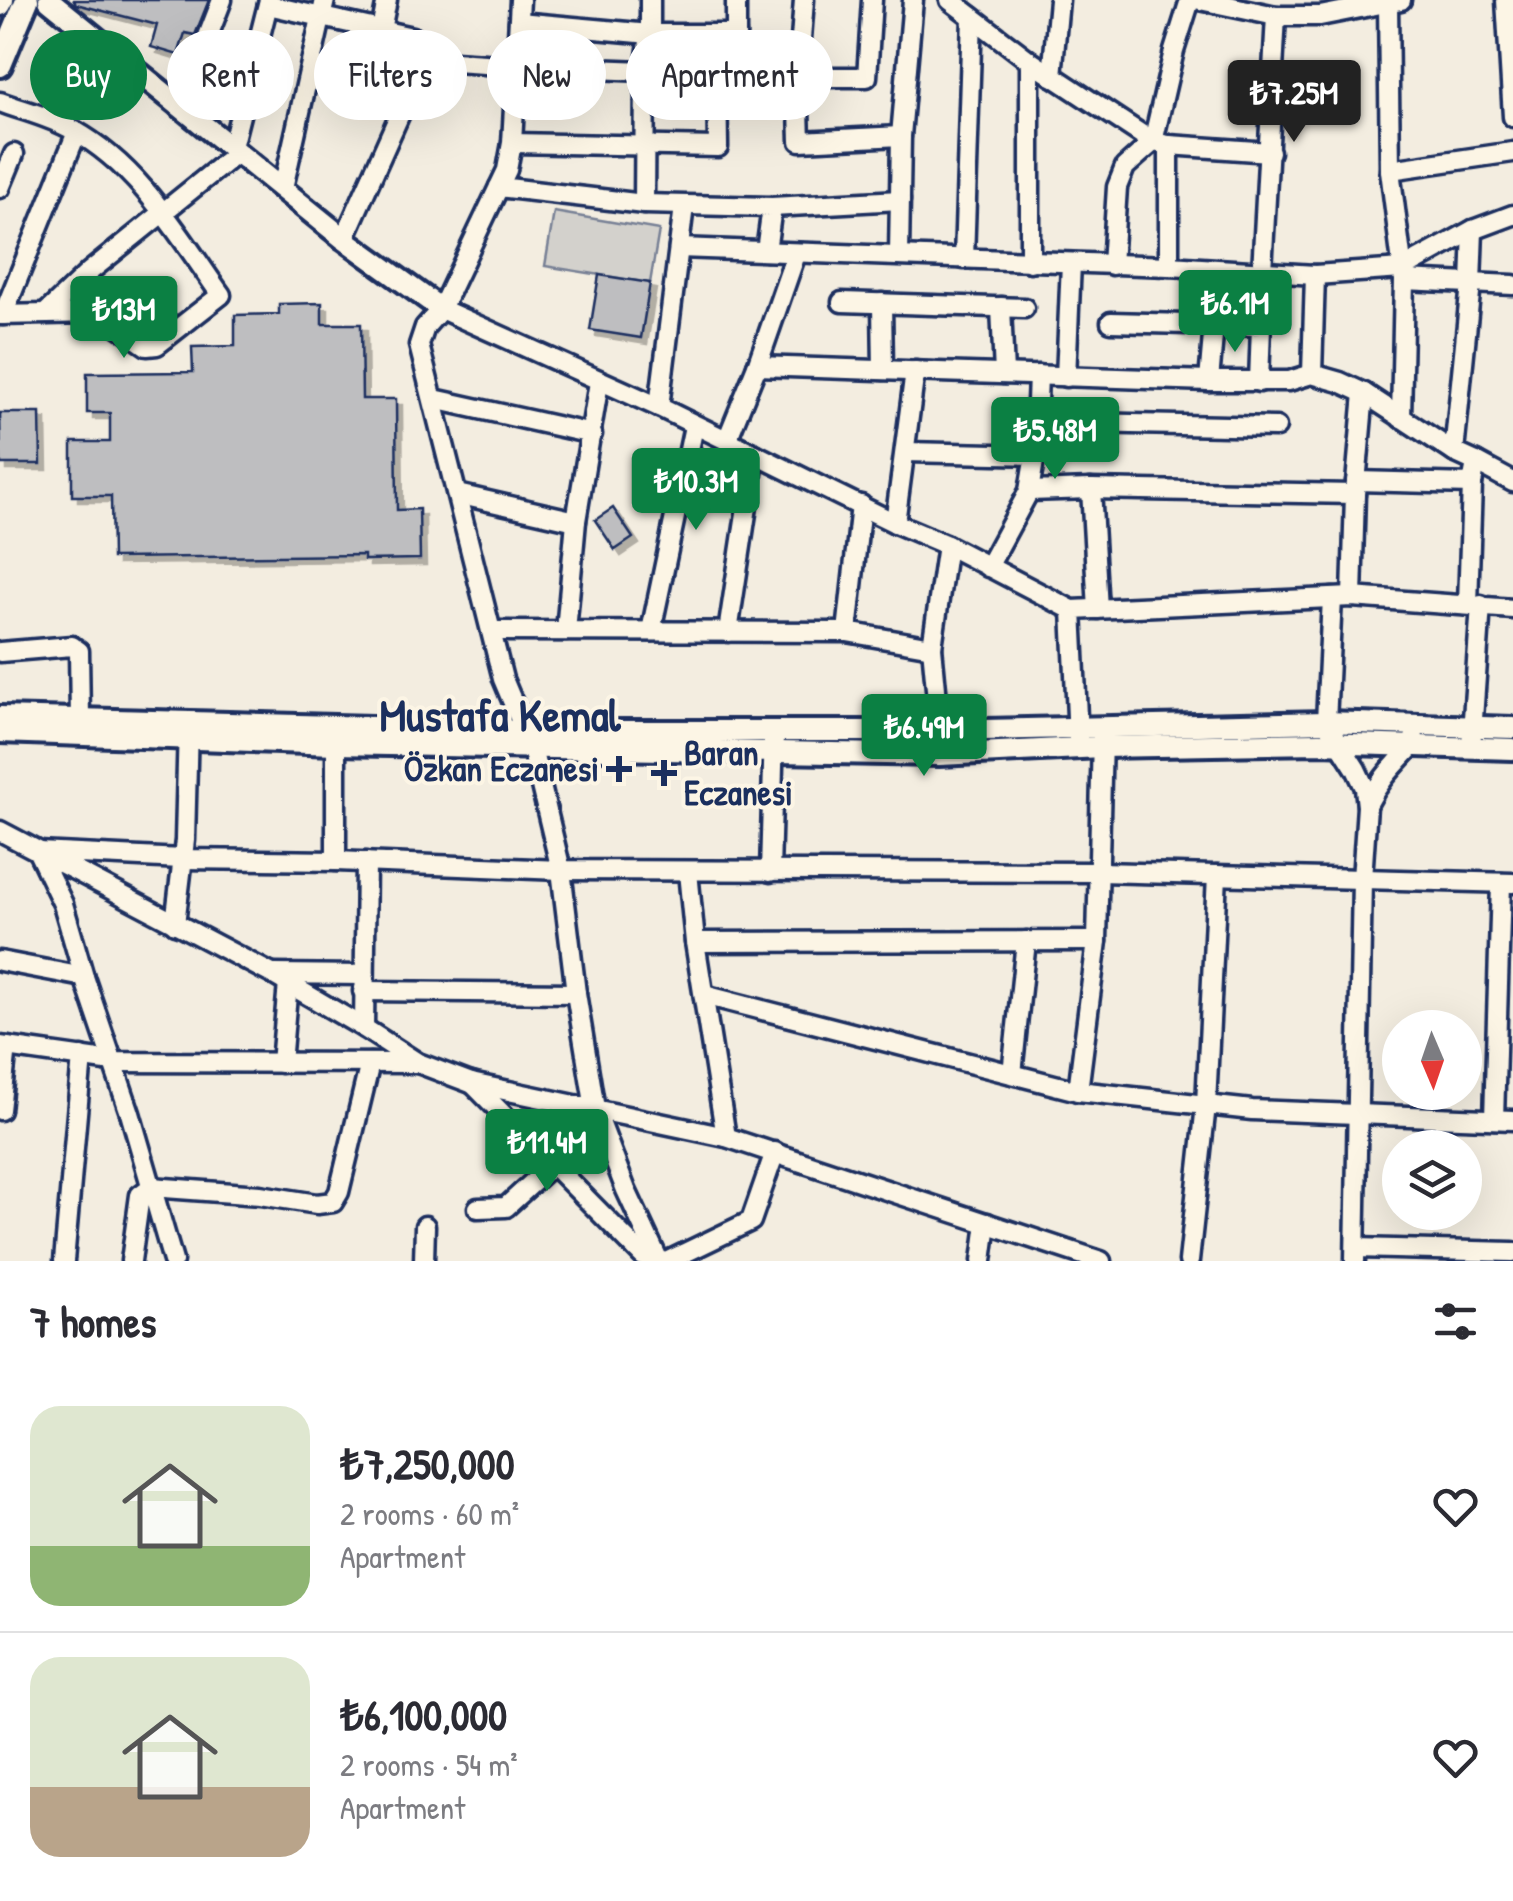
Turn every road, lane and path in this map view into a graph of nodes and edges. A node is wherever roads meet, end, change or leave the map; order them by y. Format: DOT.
graph roads {
  1 [pos="27,0"];
  2 [pos="49,0"];
  3 [pos="222,0"];
  4 [pos="387,0"];
  5 [pos="520,0"];
  6 [pos="650,0"];
  7 [pos="736,0"];
  8 [pos="804,0"];
  9 [pos="872,0"];
  10 [pos="914,0"];
  11 [pos="950,0"];
  12 [pos="1059,0"];
  13 [pos="1190,0"];
  14 [pos="1200,0"];
  15 [pos="1506,0"];
  16 [pos="268,2"];
  17 [pos="1394,2"];
  18 [pos="323,8"];
  19 [pos="1320,8"];
  20 [pos="1276,16"];
  21 [pos="972,17"];
  22 [pos="519,22"];
  23 [pos="210,30"];
  24 [pos="381,30"];
  25 [pos="518,30"];
  26 [pos="650,30"];
  27 [pos="736,30"];
  28 [pos="802,30"];
  29 [pos="626,32"];
  30 [pos="1030,61"];
  31 [pos="0,66"];
  32 [pos="1052,76"];
  33 [pos="833,77"];
  34 [pos="167,95"];
  35 [pos="0,102"];
  36 [pos="1513,117"];
  37 [pos="199,120"];
  38 [pos="397,120"];
  39 [pos="513,120"];
  40 [pos="644,120"];
  41 [pos="721,120"];
  42 [pos="799,120"];
  43 [pos="77,132"];
  44 [pos="900,136"];
  45 [pos="512,143"];
  46 [pos="1161,143"];
  47 [pos="643,146"];
  48 [pos="235,149"];
  49 [pos="1270,152"];
  50 [pos="1513,152"];
  51 [pos="14,154"];
  52 [pos="1390,170"];
  53 [pos="499,187"];
  54 [pos="0,188"];
  55 [pos="283,188"];
  56 [pos="900,200"];
  57 [pos="644,204"];
  58 [pos="684,206"];
  59 [pos="772,207"];
  60 [pos="163,212"];
  61 [pos="1513,215"];
  62 [pos="1474,230"];
  63 [pos="344,239"];
  64 [pos="679,248"];
  65 [pos="766,251"];
  66 [pos="796,254"];
  67 [pos="898,255"];
  68 [pos="964,259"];
  69 [pos="1030,262"];
  70 [pos="1072,263"];
  71 [pos="1112,265"];
  72 [pos="1168,266"];
  73 [pos="1262,271"];
  74 [pos="1403,274"];
  75 [pos="1316,275"];
  76 [pos="1471,284"];
  77 [pos="1513,285"];
  78 [pos="842,302"];
  79 [pos="882,303"];
  80 [pos="1001,307"];
  81 [pos="1024,308"];
  82 [pos="441,309"];
  83 [pos="45,314"];
  84 [pos="2,315"];
  85 [pos="1111,322"];
  86 [pos="1214,324"];
  87 [pos="757,366"];
  88 [pos="882,370"];
  89 [pos="916,371"];
  90 [pos="1004,374"];
  91 [pos="1312,374"];
  92 [pos="1038,375"];
  93 [pos="1066,377"];
  94 [pos="1210,381"];
  95 [pos="599,382"];
  96 [pos="1259,382"];
  97 [pos="1364,393"];
  98 [pos="434,399"];
  99 [pos="659,408"];
  100 [pos="1401,418"];
  101 [pos="1036,422"];
  102 [pos="694,426"];
  103 [pos="1276,427"];
  104 [pos="592,434"];
  105 [pos="726,440"];
  106 [pos="904,452"];
  107 [pos="1454,452"];
  108 [pos="756,454"];
  109 [pos="1035,455"];
  110 [pos="1476,462"];
  111 [pos="1513,482"];
  112 [pos="1472,484"];
  113 [pos="1356,487"];
  114 [pos="1091,489"];
  115 [pos="1029,491"];
  116 [pos="457,494"];
  117 [pos="860,504"];
  118 [pos="576,520"];
  119 [pos="896,523"];
  120 [pos="947,546"];
  121 [pos="988,567"];
  122 [pos="1352,597"];
  123 [pos="1332,598"];
  124 [pos="1474,605"];
  125 [pos="1098,609"];
  126 [pos="1513,609"];
  127 [pos="1072,610"];
  128 [pos="492,630"];
  129 [pos="566,631"];
  130 [pos="651,631"];
  131 [pos="728,632"];
  132 [pos="847,632"];
  133 [pos="932,647"];
  134 [pos="0,652"];
  135 [pos="0,718"];
  136 [pos="80,719"];
  137 [pos="1326,722"];
  138 [pos="1513,728"];
  139 [pos="188,731"];
  140 [pos="940,731"];
  141 [pos="0,732"];
  142 [pos="1414,735"];
  143 [pos="1471,737"];
  144 [pos="1078,738"];
  145 [pos="1102,738"];
  146 [pos="528,739"];
  147 [pos="774,741"];
  148 [pos="1338,743"];
  149 [pos="336,744"];
  150 [pos="1513,748"];
  151 [pos="939,754"];
  152 [pos="1366,806"];
  153 [pos="0,831"];
  154 [pos="38,852"];
  155 [pos="182,859"];
  156 [pos="336,861"];
  157 [pos="366,862"];
  158 [pos="561,870"];
  159 [pos="688,872"];
  160 [pos="770,872"];
  161 [pos="1100,872"];
  162 [pos="1216,876"];
  163 [pos="1362,879"];
  164 [pos="1507,883"];
  165 [pos="175,924"];
  166 [pos="1026,941"];
  167 [pos="1097,941"];
  168 [pos="695,942"];
  169 [pos="0,961"];
  170 [pos="84,977"];
  171 [pos="280,979"];
  172 [pos="363,983"];
  173 [pos="576,993"];
  174 [pos="704,996"];
  175 [pos="364,1028"];
  176 [pos="4,1046"];
  177 [pos="82,1058"];
  178 [pos="113,1062"];
  179 [pos="282,1063"];
  180 [pos="370,1063"];
  181 [pos="418,1063"];
  182 [pos="1012,1074"];
  183 [pos="471,1083"];
  184 [pos="1078,1091"];
  185 [pos="1206,1105"];
  186 [pos="0,1110"];
  187 [pos="1357,1114"];
  188 [pos="597,1116"];
  189 [pos="1504,1120"];
  190 [pos="726,1137"];
  191 [pos="775,1152"];
  192 [pos="552,1165"];
  193 [pos="152,1187"];
  194 [pos="478,1208"];
  195 [pos="987,1223"];
  196 [pos="425,1226"];
  197 [pos="1513,1252"];
  198 [pos="1356,1255"];
  199 [pos="64,1261"];
  200 [pos="131,1261"];
  201 [pos="174,1261"];
  202 [pos="424,1261"];
  203 [pos="656,1261"];
  204 [pos="668,1261"];
  205 [pos="982,1261"];
  206 [pos="1101,1261"];
  207 [pos="1189,1261"];
  1 -- 31 [label="main road"];
  2 -- 34 [label="street"];
  3 -- 23 [label="street"];
  4 -- 24 [label="street"];
  5 -- 22 [label="street"];
  6 -- 26 [label="street"];
  7 -- 27 [label="street"];
  8 -- 28 [label="street"];
  9 -- 33 [label="street"];
  10 -- 44 [label="street"];
  11 -- 21 [label="street"];
  12 -- 32 [label="street"];
  13 -- 46 [label="street"];
  14 -- 20 [label="street"];
  15 -- 36 [label="street"];
  16 -- 18 [label="street"];
  16 -- 48 [label="street"];
  17 -- 19 [label="street"];
  17 -- 52 [label="street"];
  18 -- 24 [label="street"];
  18 -- 55 [label="street"];
  19 -- 20 [label="street"];
  20 -- 49 [label="street"];
  21 -- 30 [label="street"];
  21 -- 68 [label="street"];
  22 -- 25 [label="street"];
  22 -- 29 [label="street"];
  30 -- 32 [label="street"];
  30 -- 69 [label="street"];
  32 -- 46 [label="street"];
  35 -- 43 [label="street"];
  37 -- 48 [label="street"];
  38 -- 63 [label="street"];
  39 -- 45 [label="street"];
  40 -- 47 [label="street"];
  41 -- 47 [label="street"];
  42 -- 44 [label="street"];
  43 -- 60 [label="street"];
  43 -- 84 [label="street"];
  44 -- 56 [label="street"];
  45 -- 47 [label="street"];
  45 -- 53 [label="street"];
  46 -- 49 [label="street"];
  46 -- 71 [label="street"];
  46 -- 72 [label="street"];
  47 -- 57 [label="street"];
  48 -- 55 [label="street"];
  48 -- 60 [label="street"];
  49 -- 73 [label="street"];
  50 -- 52 [label="street"];
  51 -- 54 [label="street"];
  52 -- 74 [label="street"];
  53 -- 57 [label="street"];
  53 -- 82 [label="street"];
  55 -- 63 [label="street"];
  56 -- 59 [label="street"];
  56 -- 67 [label="street"];
  57 -- 58 [label="street"];
  58 -- 59 [label="street"];
  58 -- 64 [label="street"];
  59 -- 65 [label="street"];
  60 -- 83 [label="street"];
  60 -- 83 [label="street"];
  61 -- 62 [label="street"];
  62 -- 74 [label="street"];
  62 -- 76 [label="street"];
  63 -- 82 [label="street"];
  64 -- 65 [label="street"];
  64 -- 99 [label="street"];
  65 -- 66 [label="street"];
  66 -- 67 [label="street"];
  66 -- 87 [label="street"];
  67 -- 68 [label="street"];
  68 -- 69 [label="street"];
  69 -- 70 [label="street"];
  70 -- 71 [label="street"];
  70 -- 93 [label="street"];
  71 -- 72 [label="street"];
  72 -- 73 [label="street"];
  73 -- 75 [label="street"];
  74 -- 75 [label="street"];
  74 -- 76 [label="street"];
  74 -- 100 [label="street"];
  75 -- 91 [label="street"];
  76 -- 77 [label="street"];
  76 -- 107 [label="street"];
  78 -- 79 [label="street"];
  79 -- 80 [label="street"];
  79 -- 88 [label="street"];
  80 -- 81 [label="street"];
  80 -- 90 [label="street"];
  82 -- 95 [label="street"];
  82 -- 98 [label="street"];
  83 -- 84 [label="street"];
  85 -- 86 [label="street"];
  86 -- 94 [label="street"];
  86 -- 96 [label="street"];
  87 -- 88 [label="street"];
  87 -- 105 [label="street"];
  88 -- 89 [label="street"];
  89 -- 90 [label="street"];
  89 -- 106 [label="street"];
  90 -- 92 [label="street"];
  91 -- 96 [label="street"];
  91 -- 97 [label="street"];
  92 -- 93 [label="street"];
  92 -- 101 [label="street"];
  93 -- 94 [label="street"];
  94 -- 96 [label="street"];
  95 -- 99 [label="street"];
  95 -- 104 [label="street"];
  97 -- 100 [label="street"];
  97 -- 113 [label="street"];
  98 -- 104 [label="street"];
  98 -- 116 [label="street"];
  99 -- 102 [label="street"];
  100 -- 107 [label="street"];
  101 -- 103 [label="street"];
  101 -- 109 [label="street"];
  102 -- 105 [label="street"];
  102 -- 130 [label="street"];
  104 -- 118 [label="street"];
  105 -- 108 [label="street"];
  106 -- 109 [label="street"];
  106 -- 119 [label="street"];
  107 -- 110 [label="street"];
  108 -- 117 [label="street"];
  108 -- 131 [label="street"];
  109 -- 115 [label="street"];
  110 -- 111 [label="street"];
  110 -- 112 [label="street"];
  112 -- 113 [label="street"];
  112 -- 124 [label="street"];
  113 -- 114 [label="street"];
  113 -- 122 [label="street"];
  114 -- 115 [label="street"];
  114 -- 125 [label="street"];
  115 -- 121 [label="street"];
  116 -- 118 [label="street"];
  116 -- 128 [label="street"];
  117 -- 119 [label="street"];
  117 -- 132 [label="street"];
  118 -- 129 [label="street"];
  119 -- 120 [label="street"];
  120 -- 121 [label="street"];
  120 -- 133 [label="street"];
  121 -- 127 [label="street"];
  122 -- 123 [label="street"];
  122 -- 124 [label="street"];
  123 -- 125 [label="street"];
  123 -- 137 [label="street"];
  124 -- 126 [label="street"];
  124 -- 143 [label="street"];
  125 -- 127 [label="street"];
  127 -- 144 [label="street"];
  128 -- 129 [label="street"];
  128 -- 146 [label="street"];
  129 -- 130 [label="street"];
  130 -- 131 [label="street"];
  131 -- 132 [label="street"];
  132 -- 133 [label="street"];
  133 -- 140 [label="street"];
  134 -- 136 [label="street"];
  135 -- 136 [label="street"];
  136 -- 139 [label="street"];
  137 -- 142 [label="street"];
  137 -- 145 [label="street"];
  137 -- 148 [label="street"];
  138 -- 143 [label="street"];
  139 -- 141 [label="street"];
  139 -- 146 [label="street"];
  139 -- 149 [label="street"];
  139 -- 155 [label="street"];
  140 -- 144 [label="street"];
  140 -- 147 [label="street"];
  140 -- 151 [label="street"];
  142 -- 143 [label="street"];
  142 -- 148 [label="street"];
  142 -- 152 [label="street"];
  143 -- 150 [label="street"];
  144 -- 145 [label="street"];
  144 -- 151 [label="street"];
  145 -- 148 [label="street"];
  145 -- 161 [label="street"];
  146 -- 147 [label="street"];
  146 -- 149 [label="street"];
  146 -- 158 [label="street"];
  147 -- 151 [label="street"];
  147 -- 160 [label="street"];
  148 -- 152 [label="street"];
  149 -- 156 [label="street"];
  152 -- 163 [label="street"];
  153 -- 154 [label="street"];
  154 -- 155 [label="street"];
  154 -- 165 [label="street"];
  154 -- 170 [label="street"];
  155 -- 156 [label="street"];
  155 -- 165 [label="street"];
  156 -- 157 [label="street"];
  157 -- 158 [label="street"];
  157 -- 172 [label="street"];
  158 -- 159 [label="street"];
  158 -- 173 [label="street"];
  159 -- 160 [label="street"];
  159 -- 168 [label="street"];
  160 -- 161 [label="street"];
  161 -- 162 [label="street"];
  161 -- 167 [label="street"];
  162 -- 163 [label="street"];
  162 -- 185 [label="street"];
  163 -- 164 [label="street"];
  163 -- 187 [label="street"];
  164 -- 189 [label="street"];
  165 -- 171 [label="street"];
  166 -- 167 [label="street"];
  166 -- 168 [label="street"];
  166 -- 182 [label="street"];
  167 -- 184 [label="street"];
  168 -- 174 [label="street"];
  169 -- 170 [label="street"];
  170 -- 178 [label="street"];
  171 -- 172 [label="street"];
  171 -- 175 [label="street"];
  171 -- 179 [label="street"];
  172 -- 173 [label="street"];
  172 -- 175 [label="street"];
  173 -- 188 [label="street"];
  174 -- 182 [label="street"];
  174 -- 190 [label="street"];
  175 -- 181 [label="street"];
  176 -- 177 [label="street"];
  176 -- 186 [label="street"];
  177 -- 178 [label="street"];
  177 -- 199 [label="street"];
  178 -- 179 [label="street"];
  178 -- 193 [label="street"];
  179 -- 180 [label="street"];
  180 -- 181 [label="street"];
  180 -- 193 [label="street"];
  181 -- 183 [label="street"];
  182 -- 184 [label="street"];
  183 -- 188 [label="street"];
  183 -- 192 [label="street"];
  184 -- 185 [label="street"];
  185 -- 187 [label="street"];
  185 -- 207 [label="street"];
  187 -- 189 [label="street"];
  187 -- 198 [label="street"];
  188 -- 190 [label="street"];
  188 -- 192 [label="street"];
  188 -- 203 [label="street"];
  190 -- 191 [label="street"];
  191 -- 195 [label="street"];
  191 -- 204 [label="street"];
  192 -- 194 [label="street"];
  192 -- 203 [label="street"];
  193 -- 200 [label="street"];
  193 -- 201 [label="street"];
  195 -- 205 [label="street"];
  195 -- 206 [label="street"];
  196 -- 202 [label="street"];
  197 -- 198 [label="street"];
}
